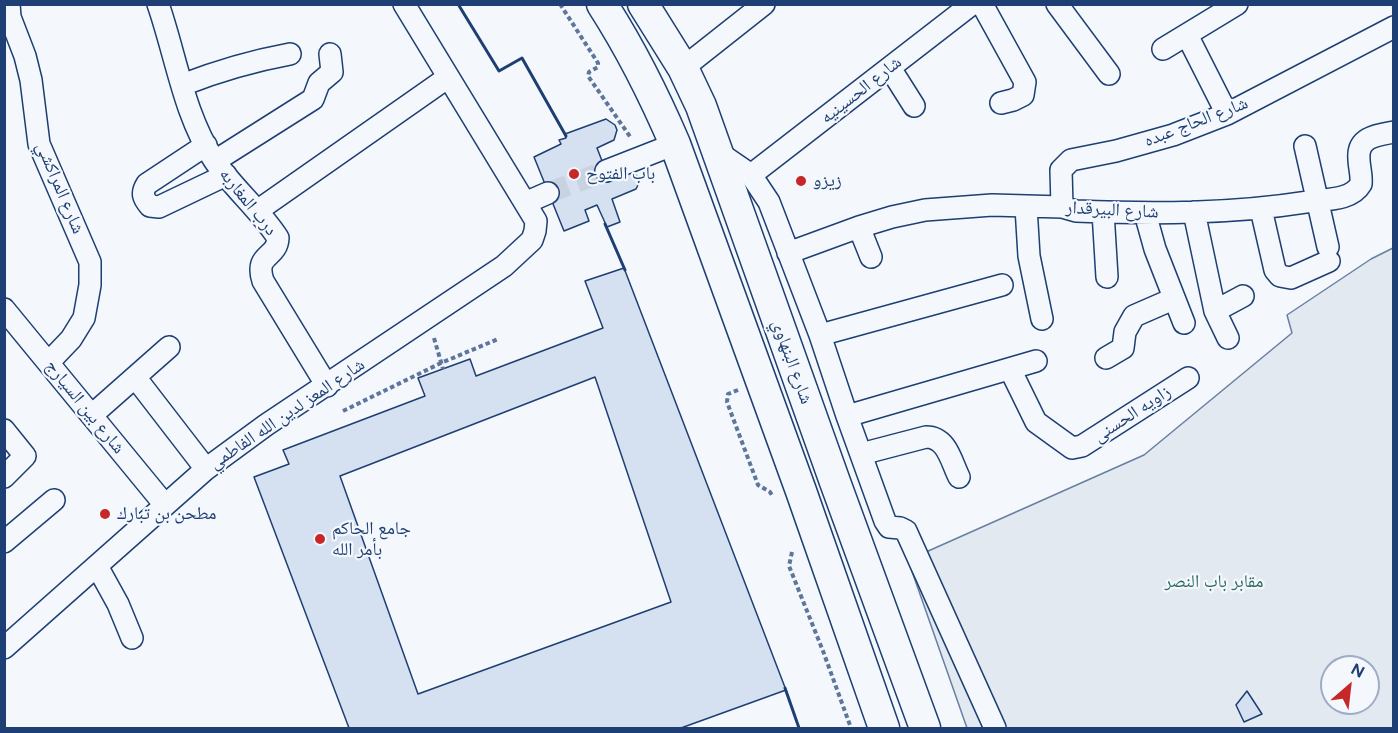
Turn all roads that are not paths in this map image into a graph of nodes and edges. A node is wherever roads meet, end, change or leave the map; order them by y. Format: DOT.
graph roads {
  1 [pos="9,4"];
  2 [pos="158,4"];
  3 [pos="404,4"];
  4 [pos="602,4"];
  5 [pos="642,4"];
  6 [pos="764,4"];
  7 [pos="972,4"];
  8 [pos="982,4"];
  9 [pos="1057,4"];
  10 [pos="1237,4"];
  11 [pos="1394,27"];
  12 [pos="1186,35"];
  13 [pos="1163,49"];
  14 [pos="290,54"];
  15 [pos="330,54"];
  16 [pos="683,68"];
  17 [pos="890,68"];
  18 [pos="1109,74"];
  19 [pos="447,78"];
  20 [pos="182,85"];
  21 [pos="1001,103"];
  22 [pos="914,106"];
  23 [pos="1227,114"];
  24 [pos="1394,132"];
  25 [pos="675,144"];
  26 [pos="1305,146"];
  27 [pos="716,151"];
  28 [pos="215,160"];
  29 [pos="606,171"];
  30 [pos="751,175"];
  31 [pos="548,194"];
  32 [pos="1318,200"];
  33 [pos="525,203"];
  34 [pos="1026,207"];
  35 [pos="1062,207"];
  36 [pos="1261,209"];
  37 [pos="257,211"];
  38 [pos="1103,212"];
  39 [pos="1194,212"];
  40 [pos="1145,213"];
  41 [pos="859,227"];
  42 [pos="788,253"];
  43 [pos="872,257"];
  44 [pos="1107,277"];
  45 [pos="1002,285"];
  46 [pos="1243,296"];
  47 [pos="1173,299"];
  48 [pos="4,309"];
  49 [pos="1215,311"];
  50 [pos="1042,319"];
  51 [pos="1184,323"];
  52 [pos="820,335"];
  53 [pos="1228,338"];
  54 [pos="169,347"];
  55 [pos="1106,358"];
  56 [pos="1036,361"];
  57 [pos="50,362"];
  58 [pos="1010,369"];
  59 [pos="135,377"];
  60 [pos="1188,378"];
  61 [pos="327,386"];
  62 [pos="92,415"];
  63 [pos="847,416"];
  64 [pos="4,430"];
  65 [pos="861,454"];
  66 [pos="206,469"];
  67 [pos="4,477"];
  68 [pos="959,477"];
  69 [pos="54,500"];
  70 [pos="165,505"];
  71 [pos="4,542"];
  72 [pos="97,566"];
  73 [pos="132,638"];
  74 [pos="4,648"];
  75 [pos="884,729"];
  76 [pos="925,729"];
  77 [pos="995,729"];
  1 -- 57 [label="street, شارع المراكشي"];
  2 -- 20 [label="street, درب المغاربه"];
  3 -- 19 [label="street"];
  4 -- 25 [label="main road, شارع البنهاوي"];
  5 -- 16 [label="main road, شارع البنهاوي"];
  6 -- 16 [label="street"];
  7 -- 17 [label="street, شارع الحسينيه"];
  8 -- 21 [label="street"];
  9 -- 18 [label="street"];
  10 -- 12 [label="street"];
  11 -- 23 [label="street, شارع الحاج عبده"];
  12 -- 13 [label="street"];
  12 -- 23 [label="street"];
  14 -- 20 [label="street"];
  15 -- 28 [label="street"];
  16 -- 27 [label="main road, شارع البنهاوي"];
  17 -- 22 [label="street"];
  17 -- 30 [label="street, شارع الحسينيه"];
  19 -- 33 [label="street"];
  19 -- 37 [label="street"];
  20 -- 28 [label="street, درب المغاربه"];
  23 -- 35 [label="street, شارع الحاج عبده"];
  24 -- 32 [label="street, شارع البيرقدار"];
  25 -- 29 [label="street"];
  25 -- 75 [label="main road, شارع البنهاوي"];
  26 -- 32 [label="street"];
  27 -- 30 [label="street"];
  27 -- 76 [label="main road, شارع البنهاوي"];
  28 -- 37 [label="street, درب المغاربه"];
  30 -- 42 [label="street"];
  31 -- 33 [label="street"];
  32 -- 36 [label="street, شارع البيرقدار"];
  32 -- 36 [label="street"];
  33 -- 61 [label="street, شارع المعز لدين الله الفاطمي"];
  34 -- 35 [label="street, شارع البيرقدار"];
  34 -- 41 [label="street, شارع البيرقدار"];
  34 -- 50 [label="street"];
  35 -- 38 [label="street, شارع البيرقدار"];
  36 -- 39 [label="street, شارع البيرقدار"];
  37 -- 61 [label="street, درب المغاربه"];
  38 -- 40 [label="street, شارع البيرقدار"];
  38 -- 44 [label="street"];
  39 -- 40 [label="street, شارع البيرقدار"];
  39 -- 49 [label="street"];
  40 -- 47 [label="street"];
  41 -- 42 [label="street, شارع البيرقدار"];
  41 -- 43 [label="street"];
  42 -- 52 [label="street"];
  45 -- 52 [label="street"];
  46 -- 49 [label="street"];
  47 -- 51 [label="street"];
  47 -- 55 [label="street"];
  48 -- 57 [label="street, شارع بين السيارج"];
  49 -- 53 [label="street"];
  52 -- 63 [label="street"];
  54 -- 59 [label="street"];
  56 -- 58 [label="street"];
  57 -- 62 [label="street, شارع بين السيارج"];
  58 -- 60 [label="street, زاويه الحسنى"];
  58 -- 63 [label="street"];
  59 -- 62 [label="street"];
  59 -- 66 [label="street"];
  61 -- 66 [label="street, شارع المعز لدين الله الفاطمي"];
  62 -- 70 [label="street, شارع بين السيارج"];
  63 -- 65 [label="street"];
  64 -- 67 [label="street"];
  65 -- 68 [label="street"];
  65 -- 77 [label="street"];
  66 -- 70 [label="street, شارع المعز لدين الله الفاطمي"];
  69 -- 71 [label="street"];
  70 -- 72 [label="street, شارع المعز لدين الله الفاطمي"];
  72 -- 73 [label="street"];
  72 -- 74 [label="street, شارع المعز لدين الله الفاطمي"];
}
